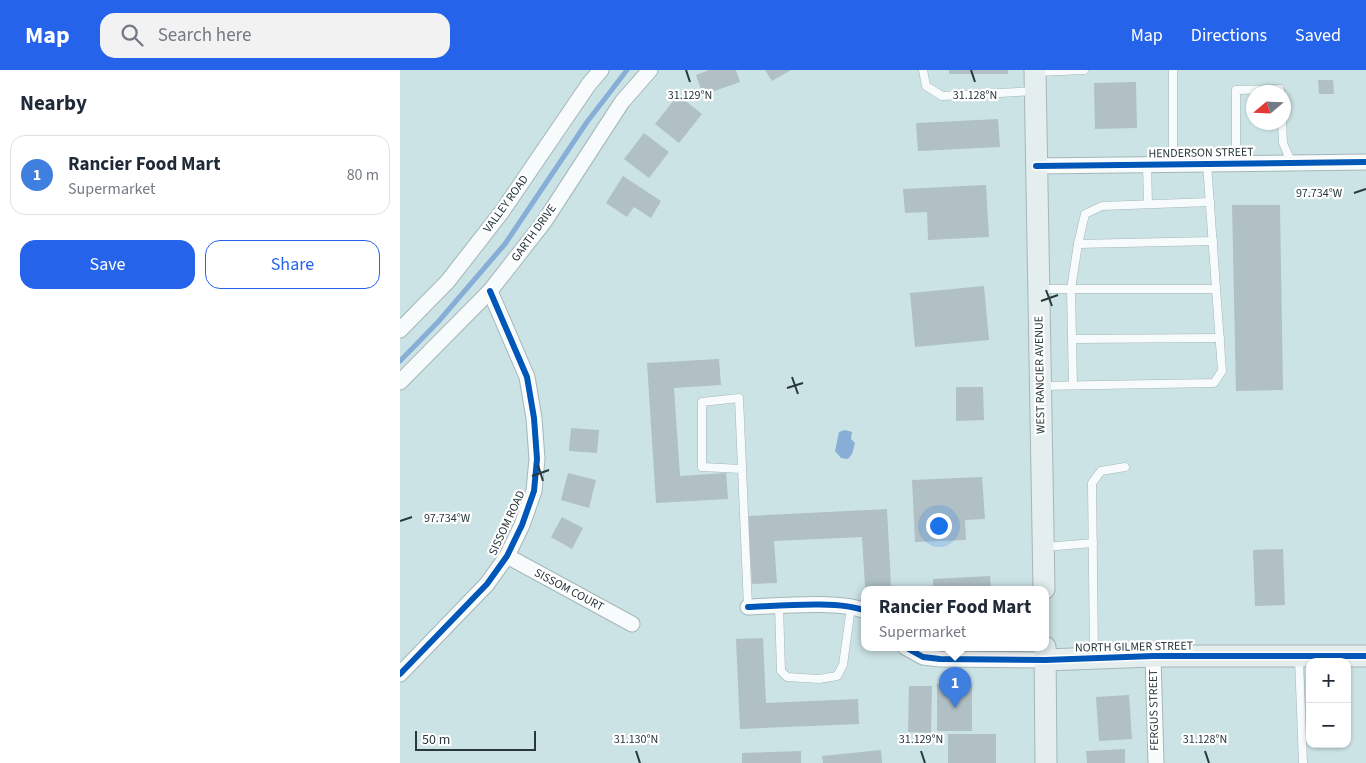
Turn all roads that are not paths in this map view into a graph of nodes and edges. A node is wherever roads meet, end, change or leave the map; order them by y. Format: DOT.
graph roads {
  1 [pos="601,70"];
  2 [pos="650,70"];
  3 [pos="923,70"];
  4 [pos="1084,70"];
  5 [pos="1173,70"];
  6 [pos="1035,78"];
  7 [pos="1246,90"];
  8 [pos="1282,130"];
  9 [pos="1366,162"];
  10 [pos="1249,163"];
  11 [pos="1174,164"];
  12 [pos="1208,164"];
  13 [pos="1292,164"];
  14 [pos="1147,165"];
  15 [pos="1036,166"];
  16 [pos="1210,202"];
  17 [pos="1148,204"];
  18 [pos="1213,241"];
  19 [pos="1078,244"];
  20 [pos="1038,289"];
  21 [pos="1071,289"];
  22 [pos="1216,290"];
  23 [pos="490,291"];
  24 [pos="400,330"];
  25 [pos="1220,338"];
  26 [pos="1072,339"];
  27 [pos="400,382"];
  28 [pos="1073,385"];
  29 [pos="1040,386"];
  30 [pos="1126,467"];
  31 [pos="742,469"];
  32 [pos="1093,543"];
  33 [pos="1043,547"];
  34 [pos="507,556"];
  35 [pos="1044,586"];
  36 [pos="779,606"];
  37 [pos="748,607"];
  38 [pos="858,609"];
  39 [pos="632,624"];
  40 [pos="912,651"];
  41 [pos="1045,653"];
  42 [pos="1153,656"];
  43 [pos="1299,656"];
  44 [pos="1366,656"];
  45 [pos="1094,658"];
  46 [pos="400,674"];
  47 [pos="1046,763"];
  48 [pos="1156,763"];
  49 [pos="1303,763"];
  1 -- 24 [label="street, VALLEY ROAD"];
  2 -- 23 [label="street, GARTH DRIVE"];
  3 -- 6 [label="lane"];
  4 -- 6 [label="lane"];
  5 -- 11 [label="lane"];
  6 -- 15 [label="main road, WEST RANCIER AVENUE"];
  7 -- 10 [label="lane"];
  8 -- 13 [label="lane"];
  9 -- 13 [label="street, HENDERSON STREET"];
  10 -- 12 [label="street, HENDERSON STREET"];
  10 -- 13 [label="street, HENDERSON STREET"];
  11 -- 12 [label="street, HENDERSON STREET"];
  11 -- 14 [label="street, HENDERSON STREET"];
  12 -- 16 [label="lane"];
  14 -- 15 [label="street, HENDERSON STREET"];
  14 -- 17 [label="lane"];
  15 -- 20 [label="main road, WEST RANCIER AVENUE"];
  16 -- 17 [label="lane"];
  16 -- 18 [label="lane"];
  17 -- 19 [label="lane"];
  18 -- 19 [label="lane"];
  18 -- 22 [label="lane"];
  19 -- 21 [label="lane"];
  20 -- 21 [label="lane"];
  20 -- 29 [label="main road, WEST RANCIER AVENUE"];
  21 -- 22 [label="lane"];
  21 -- 26 [label="lane"];
  22 -- 25 [label="lane"];
  23 -- 27 [label="street, GARTH DRIVE"];
  23 -- 34 [label="street, SISSOM ROAD"];
  25 -- 26 [label="lane"];
  25 -- 28 [label="lane"];
  26 -- 28 [label="lane"];
  28 -- 29 [label="lane"];
  29 -- 33 [label="main road, WEST RANCIER AVENUE"];
  30 -- 32 [label="lane"];
  31 -- 31 [label="lane"];
  31 -- 37 [label="lane"];
  32 -- 33 [label="lane"];
  32 -- 45 [label="lane"];
  33 -- 35 [label="main road, WEST RANCIER AVENUE"];
  34 -- 39 [label="street, SISSOM COURT"];
  34 -- 46 [label="street, SISSOM ROAD"];
  36 -- 37 [label="street"];
  36 -- 38 [label="street"];
  36 -- 38 [label="lane"];
  40 -- 41 [label="street, NORTH GILMER STREET"];
  41 -- 45 [label="main road, NORTH GILMER STREET"];
  41 -- 47 [label="main road"];
  42 -- 43 [label="main road, NORTH GILMER STREET"];
  42 -- 45 [label="main road, NORTH GILMER STREET"];
  42 -- 48 [label="street, FERGUS STREET"];
  43 -- 44 [label="main road, NORTH GILMER STREET"];
  43 -- 49 [label="lane"];
}
